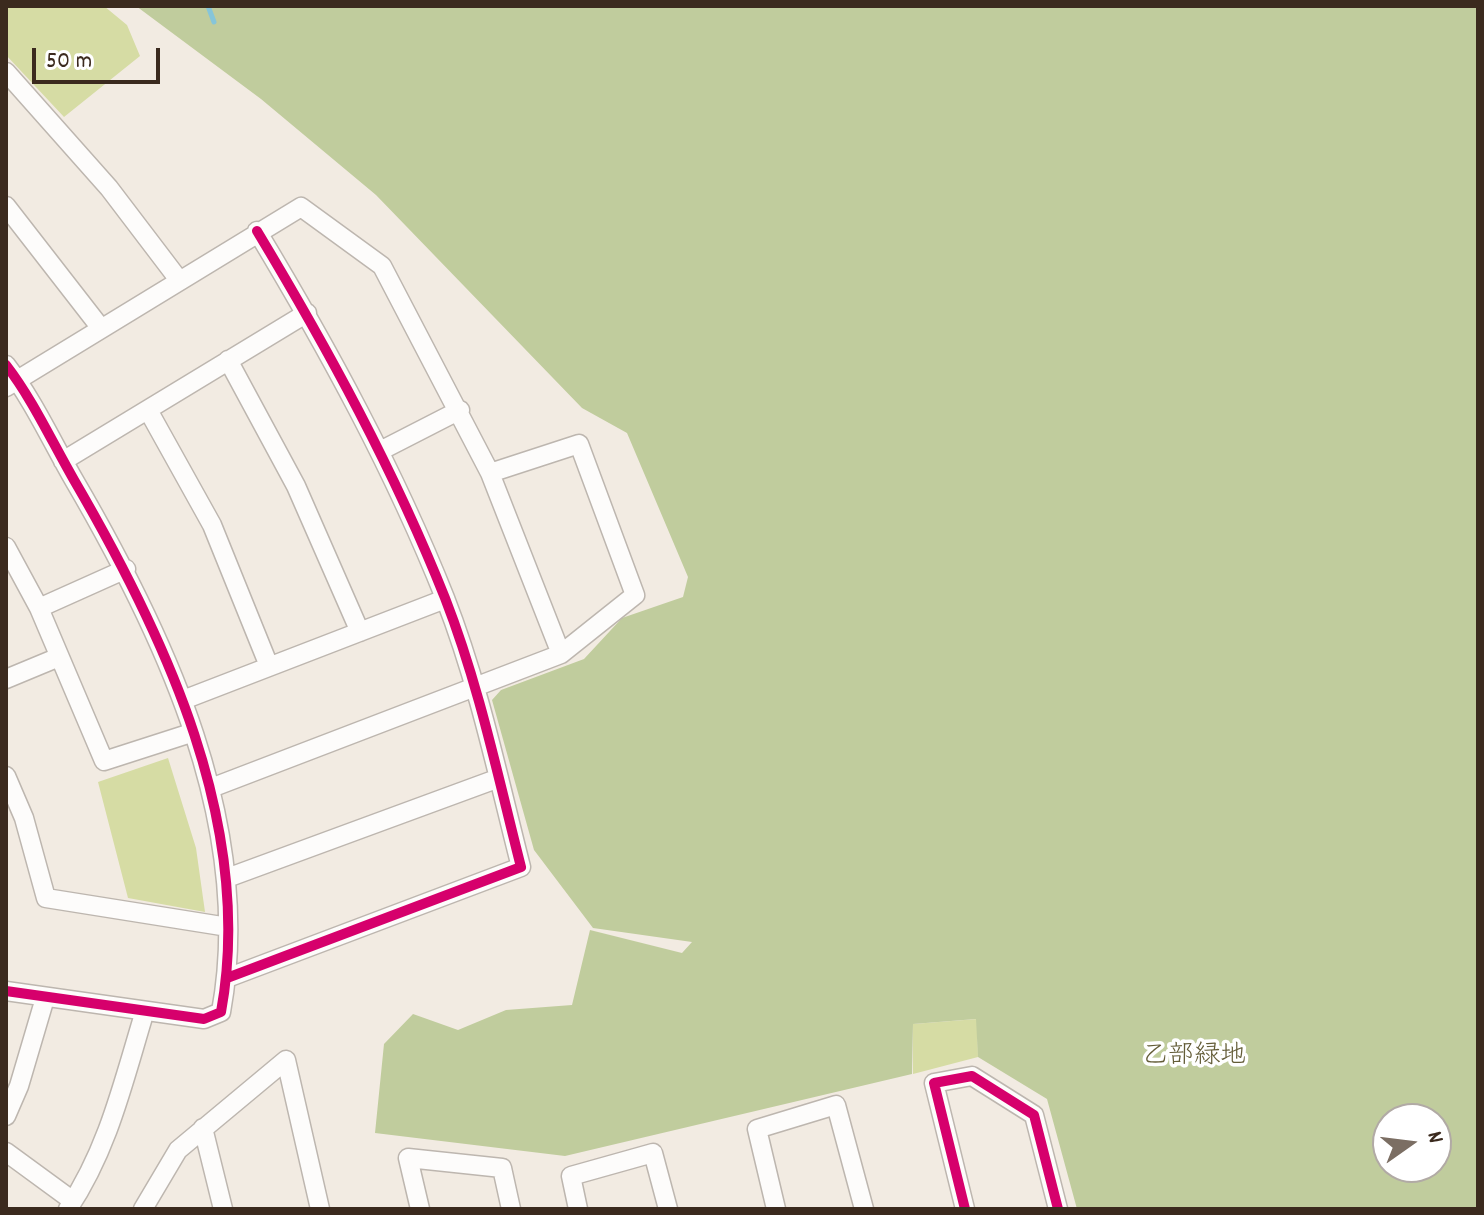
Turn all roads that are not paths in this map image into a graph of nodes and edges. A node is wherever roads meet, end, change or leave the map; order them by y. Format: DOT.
graph roads {
  1 [pos="6,72"];
  2 [pos="6,206"];
  3 [pos="257,231"];
  4 [pos="179,280"];
  5 [pos="307,313"];
  6 [pos="100,327"];
  7 [pos="228,360"];
  8 [pos="10,377"];
  9 [pos="148,410"];
  10 [pos="460,410"];
  11 [pos="380,451"];
  12 [pos="63,461"];
  13 [pos="490,473"];
  14 [pos="6,547"];
  15 [pos="126,569"];
  16 [pos="445,599"];
  17 [pos="39,608"];
  18 [pos="360,632"];
  19 [pos="561,654"];
  20 [pos="59,657"];
  21 [pos="269,666"];
  22 [pos="6,679"];
  23 [pos="476,688"];
  24 [pos="183,700"];
  25 [pos="191,733"];
  26 [pos="6,776"];
  27 [pos="499,778"];
  28 [pos="211,788"];
  29 [pos="227,878"];
  30 [pos="228,927"];
  31 [pos="227,978"];
  32 [pos="6,991"];
  33 [pos="45,998"];
  34 [pos="144,1014"];
  35 [pos="6,1116"];
  36 [pos="203,1128"];
  37 [pos="6,1152"];
  38 [pos="70,1205"];
  39 [pos="143,1209"];
  40 [pos="223,1209"];
  41 [pos="320,1209"];
  42 [pos="420,1209"];
  43 [pos="511,1209"];
  44 [pos="578,1209"];
  45 [pos="668,1209"];
  46 [pos="776,1209"];
  47 [pos="864,1209"];
  48 [pos="965,1209"];
  49 [pos="1058,1209"];
  1 -- 4 [label="street"];
  2 -- 6 [label="street"];
  3 -- 4 [label="street"];
  3 -- 5 [label="street"];
  3 -- 10 [label="street"];
  4 -- 6 [label="street"];
  5 -- 7 [label="street"];
  5 -- 11 [label="street"];
  6 -- 8 [label="street"];
  7 -- 9 [label="street"];
  7 -- 18 [label="street"];
  8 -- 12 [label="street"];
  9 -- 12 [label="street"];
  9 -- 21 [label="street"];
  10 -- 11 [label="street"];
  10 -- 13 [label="street"];
  11 -- 16 [label="street"];
  12 -- 15 [label="street"];
  13 -- 19 [label="street"];
  13 -- 19 [label="street"];
  14 -- 17 [label="street"];
  15 -- 17 [label="street"];
  15 -- 24 [label="street"];
  16 -- 18 [label="street"];
  16 -- 23 [label="street"];
  17 -- 20 [label="street"];
  18 -- 21 [label="street"];
  19 -- 23 [label="street"];
  20 -- 22 [label="street"];
  20 -- 25 [label="street"];
  21 -- 24 [label="street"];
  23 -- 27 [label="street"];
  23 -- 28 [label="street"];
  24 -- 25 [label="street"];
  25 -- 28 [label="street"];
  26 -- 30 [label="street"];
  27 -- 29 [label="street"];
  27 -- 31 [label="street"];
  28 -- 29 [label="street"];
  29 -- 30 [label="street"];
  30 -- 31 [label="street"];
  31 -- 34 [label="street"];
  32 -- 33 [label="street"];
  33 -- 34 [label="street"];
  33 -- 35 [label="street"];
  34 -- 38 [label="street"];
  36 -- 39 [label="street"];
  36 -- 40 [label="street"];
  36 -- 41 [label="street"];
  37 -- 38 [label="street"];
  42 -- 43 [label="street"];
  44 -- 45 [label="street"];
  46 -- 47 [label="street"];
  48 -- 49 [label="street"];
}
